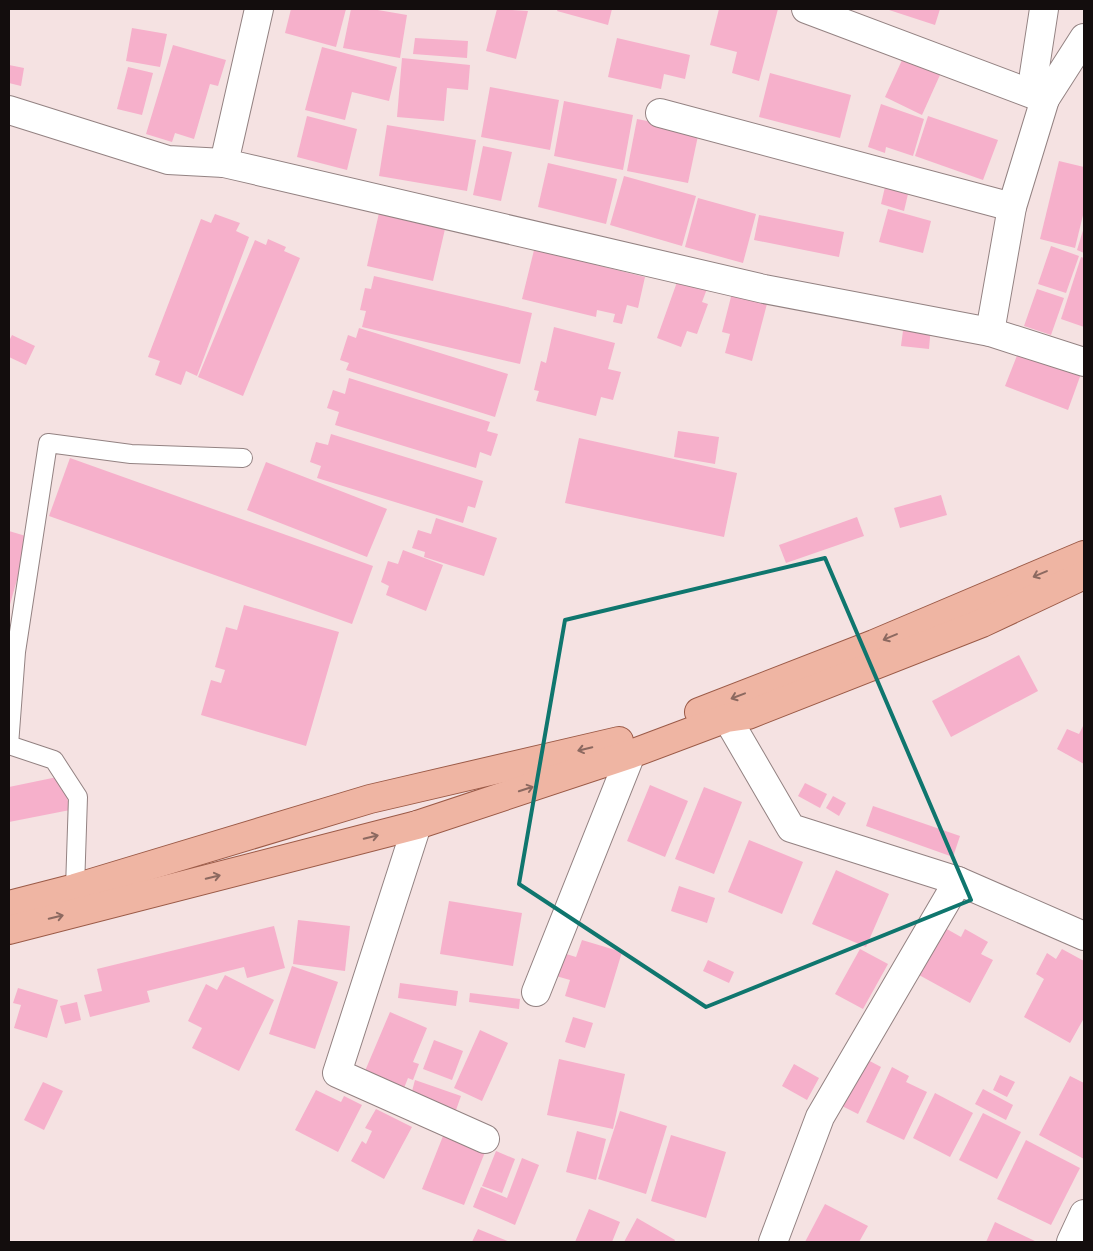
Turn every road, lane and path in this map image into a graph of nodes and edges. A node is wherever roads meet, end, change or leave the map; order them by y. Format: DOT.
graph roads {
  1 [pos="259,9"];
  2 [pos="806,9"];
  3 [pos="1044,9"];
  4 [pos="1083,42"];
  5 [pos="1045,99"];
  6 [pos="9,110"];
  7 [pos="660,113"];
  8 [pos="224,163"];
  9 [pos="1012,207"];
  10 [pos="990,332"];
  11 [pos="1084,362"];
  12 [pos="243,458"];
  13 [pos="1084,555"];
  14 [pos="1084,575"];
  15 [pos="727,718"];
  16 [pos="631,754"];
  17 [pos="417,825"];
  18 [pos="958,881"];
  19 [pos="75,888"];
  20 [pos="9,905"];
  21 [pos="9,930"];
  22 [pos="1084,936"];
  23 [pos="536,992"];
  24 [pos="485,1139"];
  25 [pos="1084,1214"];
  26 [pos="773,1242"];
  27 [pos="1071,1242"];
  1 -- 8 [label="street"];
  2 -- 5 [label="street"];
  3 -- 5 [label="street"];
  4 -- 5 [label="street"];
  5 -- 9 [label="street"];
  6 -- 8 [label="street"];
  7 -- 9 [label="street"];
  8 -- 10 [label="street"];
  9 -- 10 [label="street"];
  10 -- 11 [label="street"];
  12 -- 19 [label="lane"];
  13 -- 19 [label="main road, one-way"];
  14 -- 15 [label="main road"];
  15 -- 16 [label="main road"];
  15 -- 18 [label="street"];
  17 -- 16 [label="main road, one-way"];
  16 -- 23 [label="street"];
  21 -- 17 [label="main road, one-way"];
  17 -- 24 [label="street"];
  18 -- 22 [label="street"];
  18 -- 26 [label="street"];
  19 -- 20 [label="main road"];
  25 -- 27 [label="street"];
}
